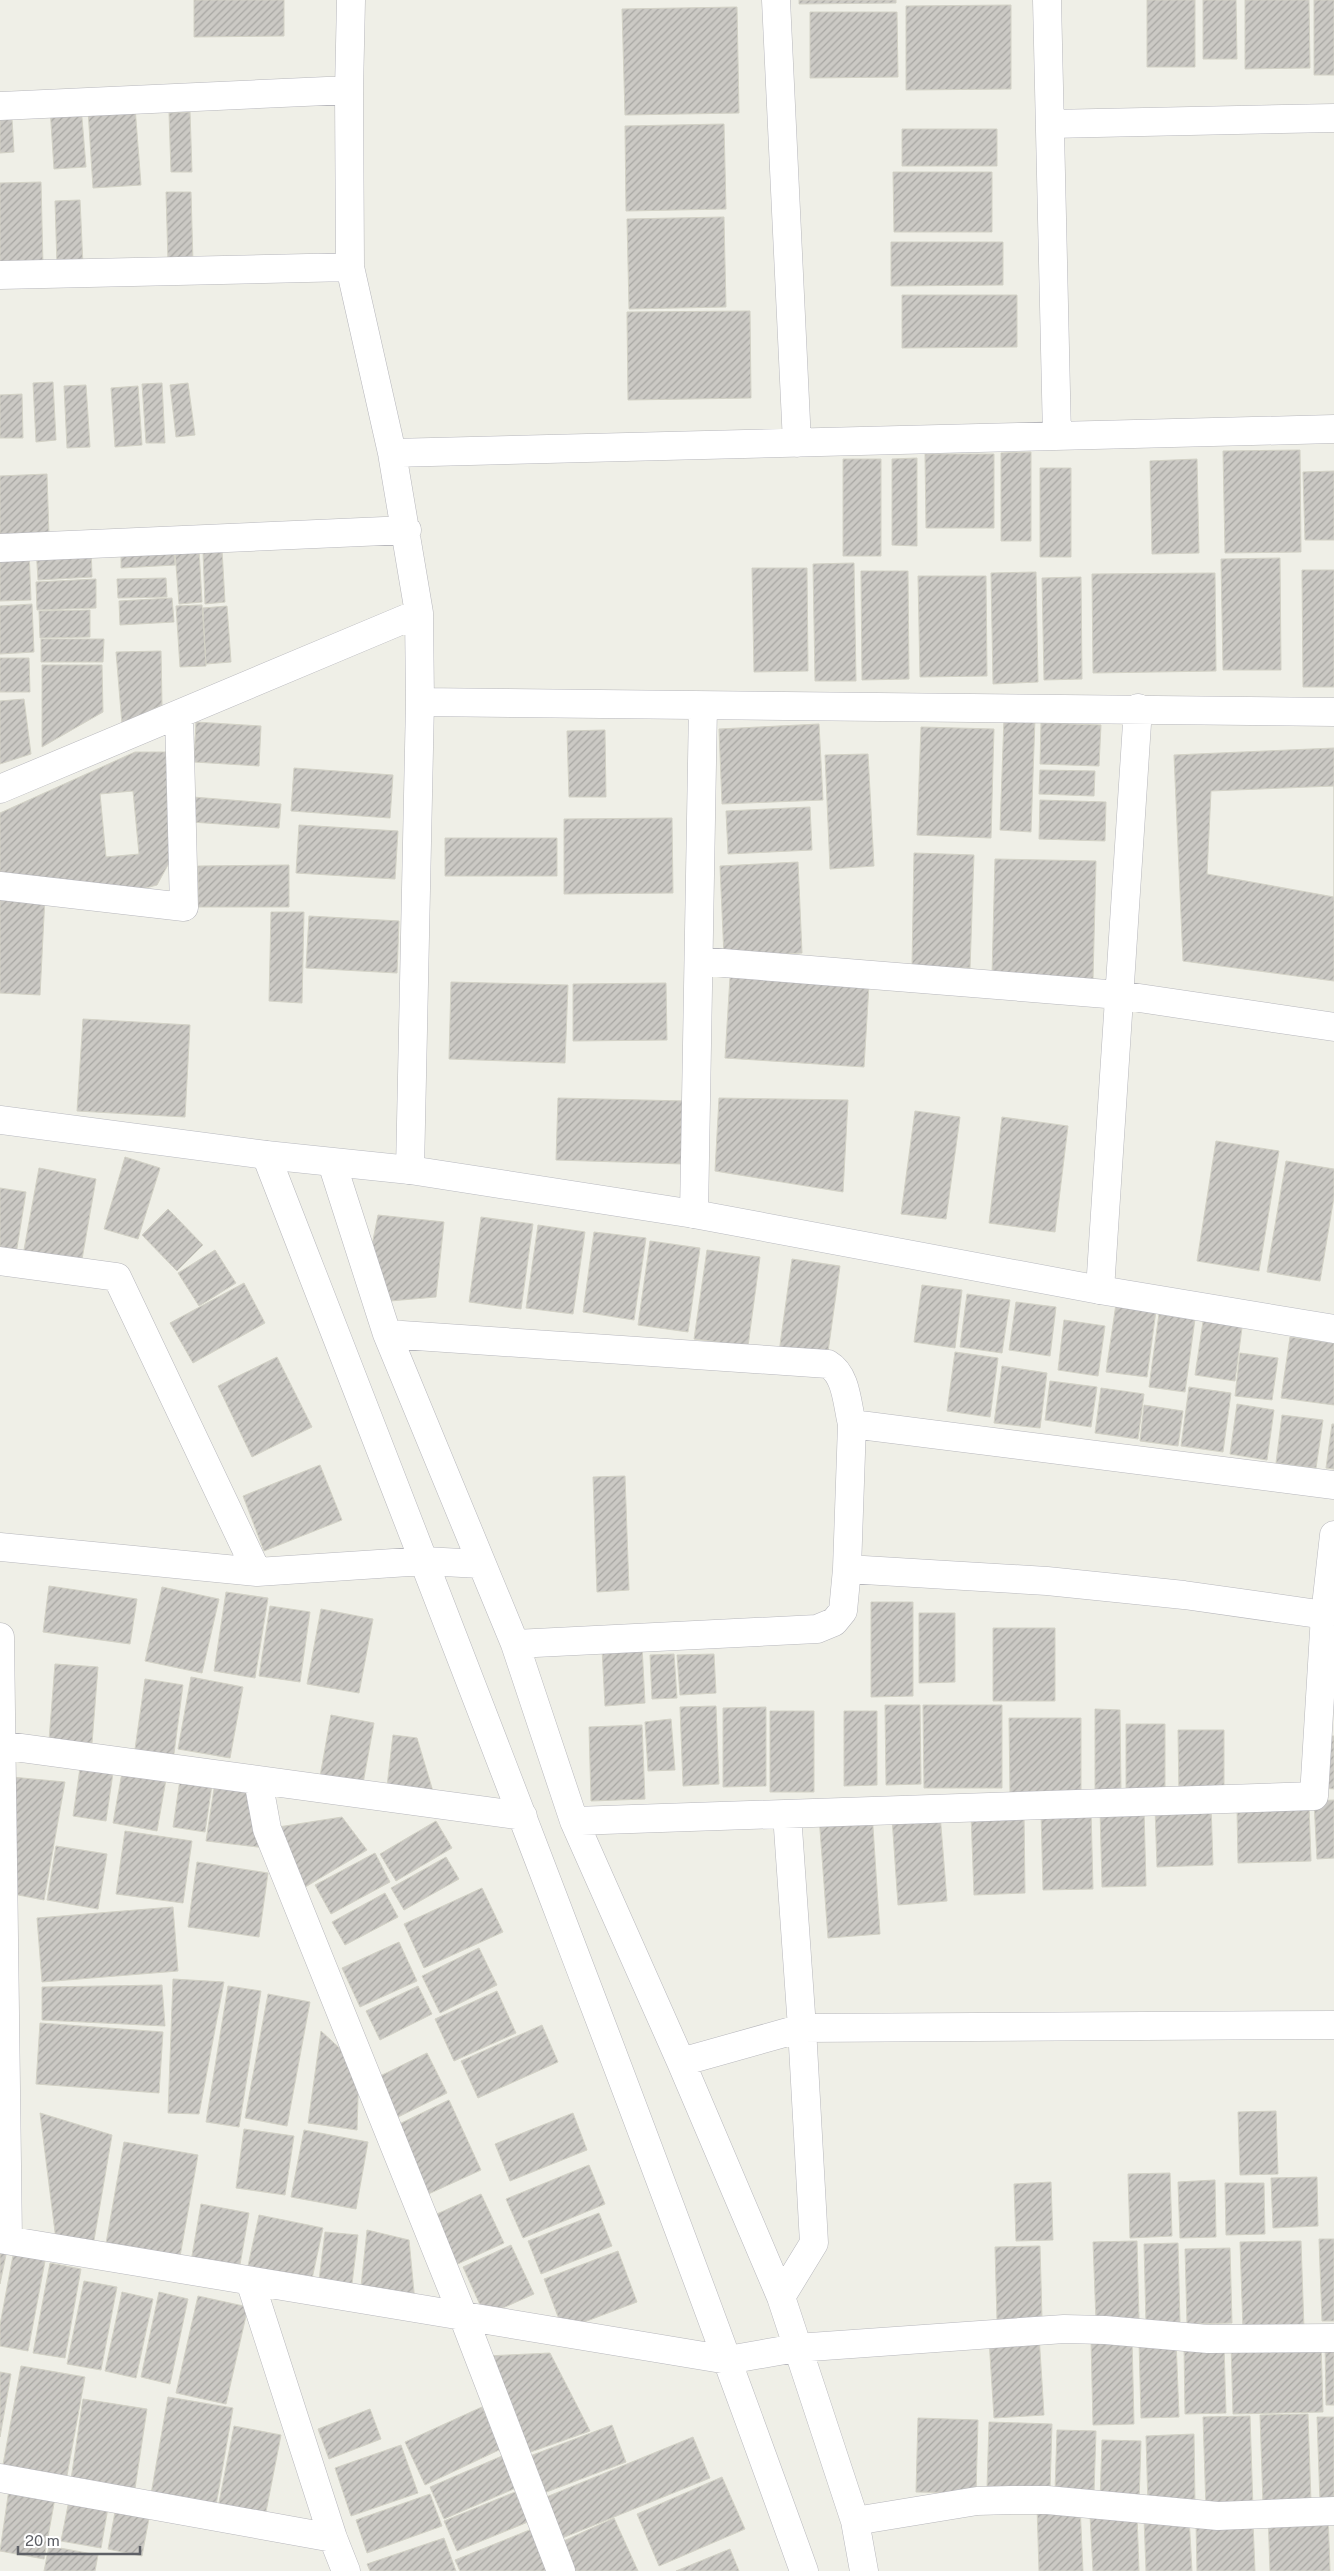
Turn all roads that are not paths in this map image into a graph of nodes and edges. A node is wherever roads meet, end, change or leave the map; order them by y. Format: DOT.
graph roads {
  1 [pos="351,0"];
  2 [pos="776,0"];
  3 [pos="1047,0"];
  4 [pos="349,90"];
  5 [pos="0,106"];
  6 [pos="1334,118"];
  7 [pos="1050,124"];
  8 [pos="350,267"];
  9 [pos="0,274"];
  10 [pos="1334,429"];
  11 [pos="1057,436"];
  12 [pos="797,443"];
  13 [pos="392,453"];
  14 [pos="407,530"];
  15 [pos="0,548"];
  16 [pos="419,612"];
  17 [pos="420,702"];
  18 [pos="703,706"];
  19 [pos="1138,708"];
  20 [pos="1334,712"];
  21 [pos="179,714"];
  22 [pos="0,789"];
  23 [pos="0,886"];
  24 [pos="699,961"];
  25 [pos="1119,994"];
  26 [pos="1334,1027"];
  27 [pos="0,1120"];
  28 [pos="266,1155"];
  29 [pos="332,1163"];
  30 [pos="410,1170"];
  31 [pos="694,1214"];
  32 [pos="0,1261"];
  33 [pos="1100,1290"];
  34 [pos="1334,1329"];
  35 [pos="386,1334"];
  36 [pos="852,1424"];
  37 [pos="1334,1485"];
  38 [pos="1334,1535"];
  39 [pos="0,1547"];
  40 [pos="424,1561"];
  41 [pos="481,1564"];
  42 [pos="846,1569"];
  43 [pos="257,1572"];
  44 [pos="1325,1615"];
  45 [pos="0,1637"];
  46 [pos="515,1644"];
  47 [pos="1,1745"];
  48 [pos="258,1780"];
  49 [pos="787,1814"];
  50 [pos="523,1816"];
  51 [pos="574,1821"];
  52 [pos="1334,2024"];
  53 [pos="802,2028"];
  54 [pos="681,2062"];
  55 [pos="4,2240"];
  56 [pos="250,2281"];
  57 [pos="781,2297"];
  58 [pos="463,2316"];
  59 [pos="1334,2338"];
  60 [pos="796,2348"];
  61 [pos="728,2360"];
  62 [pos="0,2478"];
  63 [pos="1334,2511"];
  64 [pos="854,2521"];
  65 [pos="333,2538"];
  66 [pos="346,2571"];
  67 [pos="561,2571"];
  68 [pos="804,2571"];
  69 [pos="864,2571"];
  1 -- 4 [label="street"];
  2 -- 12 [label="street"];
  3 -- 7 [label="street"];
  4 -- 5 [label="street"];
  4 -- 8 [label="street"];
  6 -- 7 [label="street"];
  7 -- 11 [label="street"];
  8 -- 9 [label="street"];
  8 -- 13 [label="street"];
  10 -- 11 [label="street"];
  11 -- 12 [label="street"];
  12 -- 13 [label="street"];
  13 -- 14 [label="street"];
  14 -- 15 [label="street"];
  14 -- 16 [label="street"];
  16 -- 17 [label="street"];
  16 -- 21 [label="street"];
  17 -- 18 [label="street"];
  17 -- 30 [label="street"];
  18 -- 19 [label="street"];
  18 -- 24 [label="street"];
  19 -- 20 [label="street"];
  19 -- 25 [label="street"];
  21 -- 22 [label="street"];
  21 -- 23 [label="street"];
  24 -- 25 [label="street"];
  24 -- 31 [label="street"];
  25 -- 26 [label="street"];
  25 -- 33 [label="street"];
  27 -- 28 [label="street"];
  28 -- 29 [label="street"];
  28 -- 40 [label="street"];
  29 -- 30 [label="street"];
  29 -- 35 [label="street"];
  30 -- 31 [label="street"];
  31 -- 33 [label="street"];
  32 -- 43 [label="street"];
  33 -- 34 [label="street"];
  35 -- 36 [label="street"];
  35 -- 41 [label="street"];
  36 -- 37 [label="street"];
  36 -- 42 [label="street"];
  38 -- 44 [label="street"];
  39 -- 43 [label="street"];
  40 -- 41 [label="street"];
  40 -- 43 [label="street"];
  40 -- 50 [label="street"];
  41 -- 46 [label="street"];
  42 -- 44 [label="street"];
  42 -- 46 [label="street"];
  44 -- 49 [label="street"];
  45 -- 47 [label="street"];
  46 -- 51 [label="street"];
  47 -- 48 [label="street"];
  47 -- 55 [label="street"];
  48 -- 50 [label="street"];
  48 -- 58 [label="street"];
  49 -- 51 [label="street"];
  49 -- 53 [label="street"];
  50 -- 61 [label="street"];
  51 -- 54 [label="street"];
  52 -- 53 [label="street"];
  53 -- 54 [label="street"];
  53 -- 57 [label="street"];
  54 -- 57 [label="street"];
  55 -- 56 [label="street"];
  56 -- 58 [label="street"];
  56 -- 65 [label="street"];
  57 -- 60 [label="street"];
  58 -- 61 [label="street"];
  58 -- 67 [label="street"];
  59 -- 60 [label="street"];
  60 -- 61 [label="street"];
  60 -- 64 [label="street"];
  61 -- 68 [label="street"];
  62 -- 65 [label="street"];
  63 -- 64 [label="street"];
  64 -- 69 [label="street"];
  65 -- 66 [label="street"];
}
